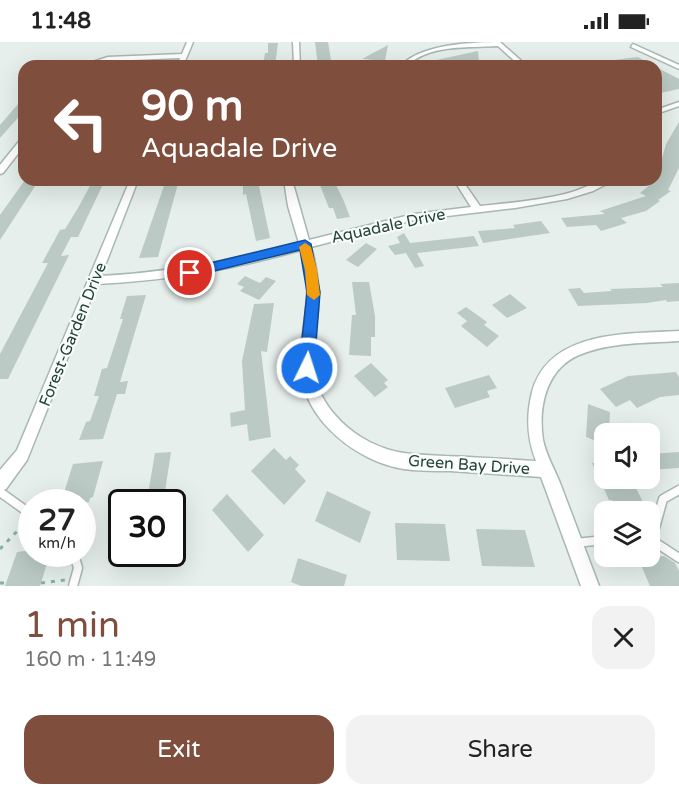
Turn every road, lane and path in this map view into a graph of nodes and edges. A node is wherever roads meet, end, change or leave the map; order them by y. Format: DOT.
graph roads {
  1 [pos="190,42"];
  2 [pos="296,42"];
  3 [pos="498,43"];
  4 [pos="633,46"];
  5 [pos="184,56"];
  6 [pos="104,60"];
  7 [pos="182,60"];
  8 [pos="297,60"];
  9 [pos="408,60"];
  10 [pos="517,60"];
  11 [pos="679,68"];
  12 [pos="679,104"];
  13 [pos="662,110"];
  14 [pos="18,148"];
  15 [pos="0,171"];
  16 [pos="132,186"];
  17 [pos="290,186"];
  18 [pos="462,186"];
  19 [pos="599,186"];
  20 [pos="476,208"];
  21 [pos="305,244"];
  22 [pos="94,280"];
  23 [pos="679,336"];
  24 [pos="545,469"];
  25 [pos="0,483"];
  26 [pos="679,490"];
  27 [pos="0,492"];
  28 [pos="18,506"];
  29 [pos="660,509"];
  30 [pos="18,530"];
  31 [pos="594,541"];
  32 [pos="573,543"];
  33 [pos="660,545"];
  34 [pos="0,549"];
  35 [pos="679,558"];
  36 [pos="78,567"];
  37 [pos="0,583"];
  38 [pos="6,583"];
  39 [pos="41,583"];
  40 [pos="74,583"];
  41 [pos="590,586"];
  1 -- 5 [label="street"];
  2 -- 8 [label="street"];
  3 -- 9 [label="street"];
  3 -- 10 [label="street"];
  4 -- 11 [label="street"];
  5 -- 6 [label="street"];
  5 -- 7 [label="street"];
  12 -- 13 [label="street"];
  14 -- 15 [label="street"];
  16 -- 22 [label="street, Forest-Garden Drive"];
  17 -- 21 [label="street, Green Bay Drive"];
  18 -- 20 [label="street"];
  19 -- 20 [label="street, Aquadale Drive"];
  20 -- 21 [label="street, Aquadale Drive"];
  21 -- 22 [label="street, Aquadale Drive"];
  21 -- 24 [label="street, Green Bay Drive"];
  22 -- 25 [label="street, Forest-Garden Drive"];
  23 -- 24 [label="street"];
  24 -- 32 [label="street"];
  26 -- 29 [label="lane"];
  27 -- 28 [label="lane"];
  30 -- 34 [label="path"];
  31 -- 32 [label="lane"];
  32 -- 41 [label="street"];
  33 -- 35 [label="lane"];
  36 -- 40 [label="lane"];
  37 -- 38 [label="path"];
  39 -- 40 [label="path"];
}
